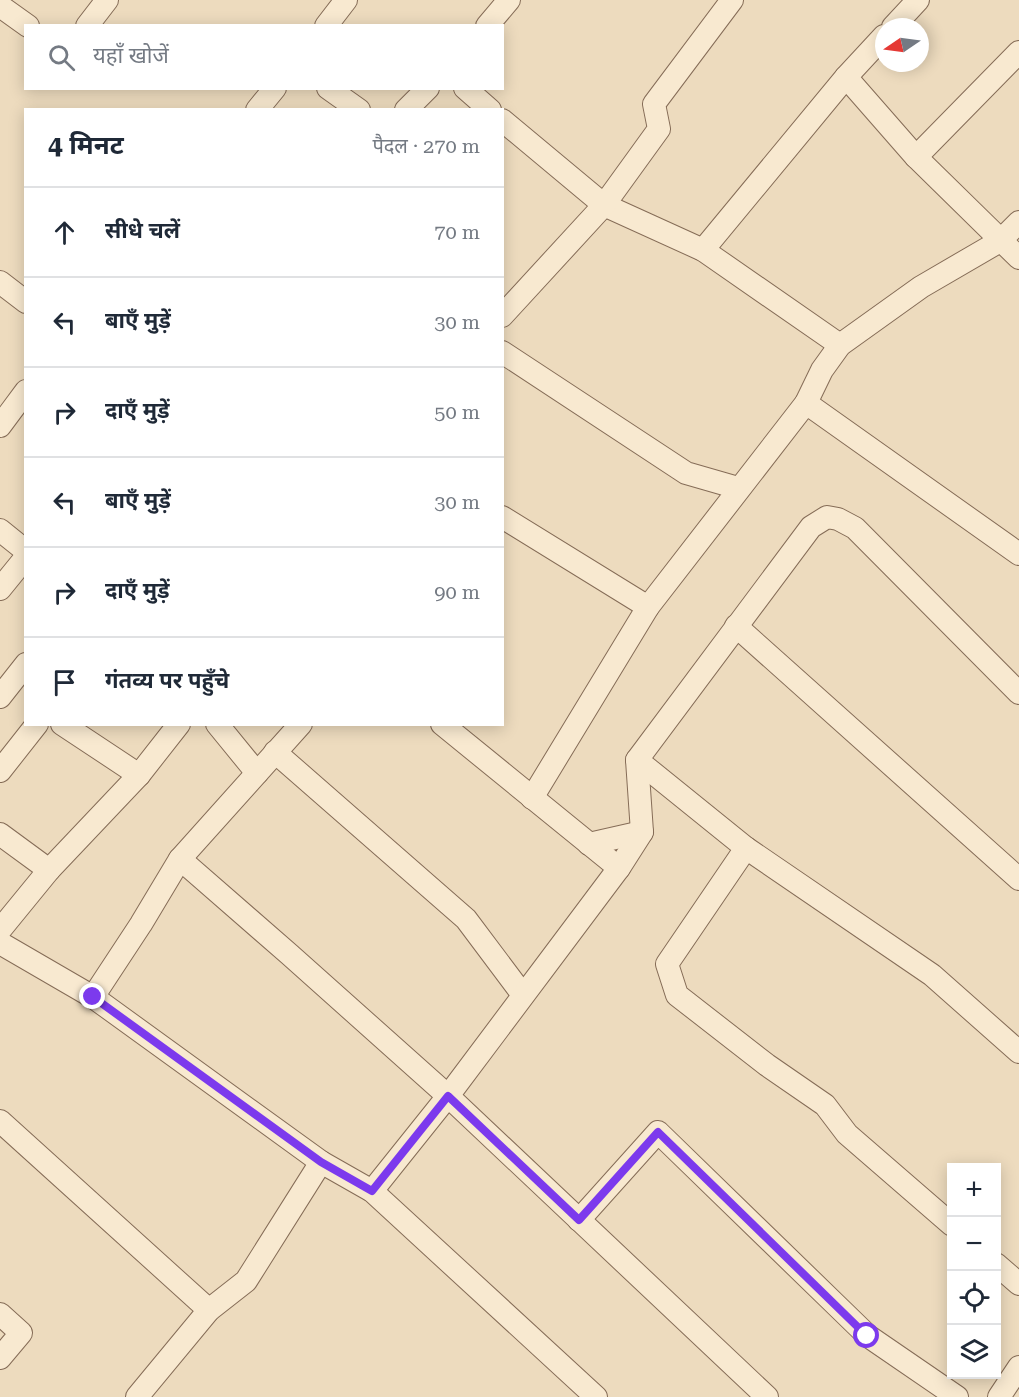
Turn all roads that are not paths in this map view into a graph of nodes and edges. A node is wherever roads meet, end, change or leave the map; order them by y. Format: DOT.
graph roads {
  1 [pos="107,0"];
  2 [pos="346,0"];
  3 [pos="509,0"];
  4 [pos="732,0"];
  5 [pos="918,0"];
  6 [pos="0,6"];
  7 [pos="901,18"];
  8 [pos="25,24"];
  9 [pos="89,24"];
  10 [pos="328,24"];
  11 [pos="489,24"];
  12 [pos="875,46"];
  13 [pos="1019,52"];
  14 [pos="846,77"];
  15 [pos="274,90"];
  16 [pos="331,90"];
  17 [pos="426,90"];
  18 [pos="467,90"];
  19 [pos="259,108"];
  20 [pos="356,108"];
  21 [pos="408,108"];
  22 [pos="488,108"];
  23 [pos="504,122"];
  24 [pos="916,157"];
  25 [pos="604,205"];
  26 [pos="1019,222"];
  27 [pos="1000,241"];
  28 [pos="703,250"];
  29 [pos="1019,258"];
  30 [pos="0,282"];
  31 [pos="24,300"];
  32 [pos="504,314"];
  33 [pos="840,345"];
  34 [pos="504,353"];
  35 [pos="24,394"];
  36 [pos="806,403"];
  37 [pos="0,426"];
  38 [pos="738,488"];
  39 [pos="504,518"];
  40 [pos="0,531"];
  41 [pos="24,549"];
  42 [pos="1018,552"];
  43 [pos="24,559"];
  44 [pos="0,589"];
  45 [pos="648,608"];
  46 [pos="736,626"];
  47 [pos="24,667"];
  48 [pos="1019,693"];
  49 [pos="0,697"];
  50 [pos="35,726"];
  51 [pos="65,726"];
  52 [pos="178,726"];
  53 [pos="219,726"];
  54 [pos="299,726"];
  55 [pos="444,726"];
  56 [pos="275,752"];
  57 [pos="637,760"];
  58 [pos="0,771"];
  59 [pos="257,773"];
  60 [pos="140,776"];
  61 [pos="532,798"];
  62 [pos="642,832"];
  63 [pos="0,834"];
  64 [pos="589,844"];
  65 [pos="746,848"];
  66 [pos="180,859"];
  67 [pos="619,868"];
  68 [pos="49,870"];
  69 [pos="1019,879"];
  70 [pos="0,930"];
  71 [pos="0,943"];
  72 [pos="523,995"];
  73 [pos="93,997"];
  74 [pos="1019,1052"];
  75 [pos="448,1096"];
  76 [pos="0,1121"];
  77 [pos="321,1162"];
  78 [pos="372,1191"];
  79 [pos="579,1220"];
  80 [pos="947,1222"];
  81 [pos="1001,1268"];
  82 [pos="1019,1284"];
  83 [pos="209,1310"];
  84 [pos="0,1314"];
  85 [pos="0,1358"];
  86 [pos="1019,1367"];
  87 [pos="137,1397"];
  88 [pos="596,1397"];
  89 [pos="767,1397"];
  90 [pos="957,1397"];
  91 [pos="999,1397"];
  1 -- 9 [label="street"];
  2 -- 10 [label="street"];
  3 -- 11 [label="street"];
  4 -- 25 [label="street"];
  5 -- 7 [label="street"];
  6 -- 8 [label="street"];
  12 -- 14 [label="street"];
  13 -- 24 [label="street"];
  14 -- 24 [label="street"];
  14 -- 28 [label="street"];
  15 -- 19 [label="street"];
  16 -- 20 [label="street"];
  17 -- 21 [label="street"];
  18 -- 22 [label="street"];
  23 -- 25 [label="street"];
  24 -- 27 [label="street"];
  25 -- 28 [label="street"];
  25 -- 32 [label="street"];
  26 -- 27 [label="street"];
  27 -- 29 [label="street"];
  27 -- 33 [label="street"];
  28 -- 33 [label="street"];
  30 -- 31 [label="street"];
  33 -- 36 [label="street"];
  34 -- 38 [label="street"];
  35 -- 37 [label="street"];
  36 -- 38 [label="street"];
  36 -- 42 [label="street"];
  38 -- 45 [label="street"];
  39 -- 45 [label="street"];
  40 -- 41 [label="street"];
  43 -- 44 [label="street"];
  45 -- 61 [label="street"];
  46 -- 48 [label="street"];
  46 -- 57 [label="street"];
  46 -- 69 [label="street"];
  47 -- 49 [label="street"];
  50 -- 58 [label="street"];
  51 -- 60 [label="street"];
  52 -- 60 [label="street"];
  53 -- 59 [label="street"];
  54 -- 56 [label="street"];
  55 -- 61 [label="street"];
  56 -- 59 [label="street"];
  56 -- 72 [label="street"];
  57 -- 62 [label="street"];
  57 -- 65 [label="street"];
  59 -- 66 [label="street"];
  60 -- 68 [label="street"];
  61 -- 64 [label="street"];
  62 -- 64 [label="street"];
  62 -- 67 [label="street"];
  63 -- 68 [label="street"];
  64 -- 67 [label="street"];
  65 -- 74 [label="street"];
  65 -- 80 [label="street"];
  66 -- 73 [label="street"];
  66 -- 75 [label="street"];
  67 -- 72 [label="street"];
  68 -- 70 [label="street"];
  71 -- 73 [label="street"];
  72 -- 75 [label="street"];
  73 -- 77 [label="street"];
  75 -- 78 [label="street"];
  75 -- 79 [label="street"];
  76 -- 83 [label="street"];
  77 -- 78 [label="street"];
  77 -- 83 [label="street"];
  78 -- 88 [label="street"];
  79 -- 89 [label="street"];
  79 -- 90 [label="street"];
  81 -- 82 [label="street"];
  83 -- 87 [label="street"];
  84 -- 85 [label="street"];
  86 -- 91 [label="street"];
}
